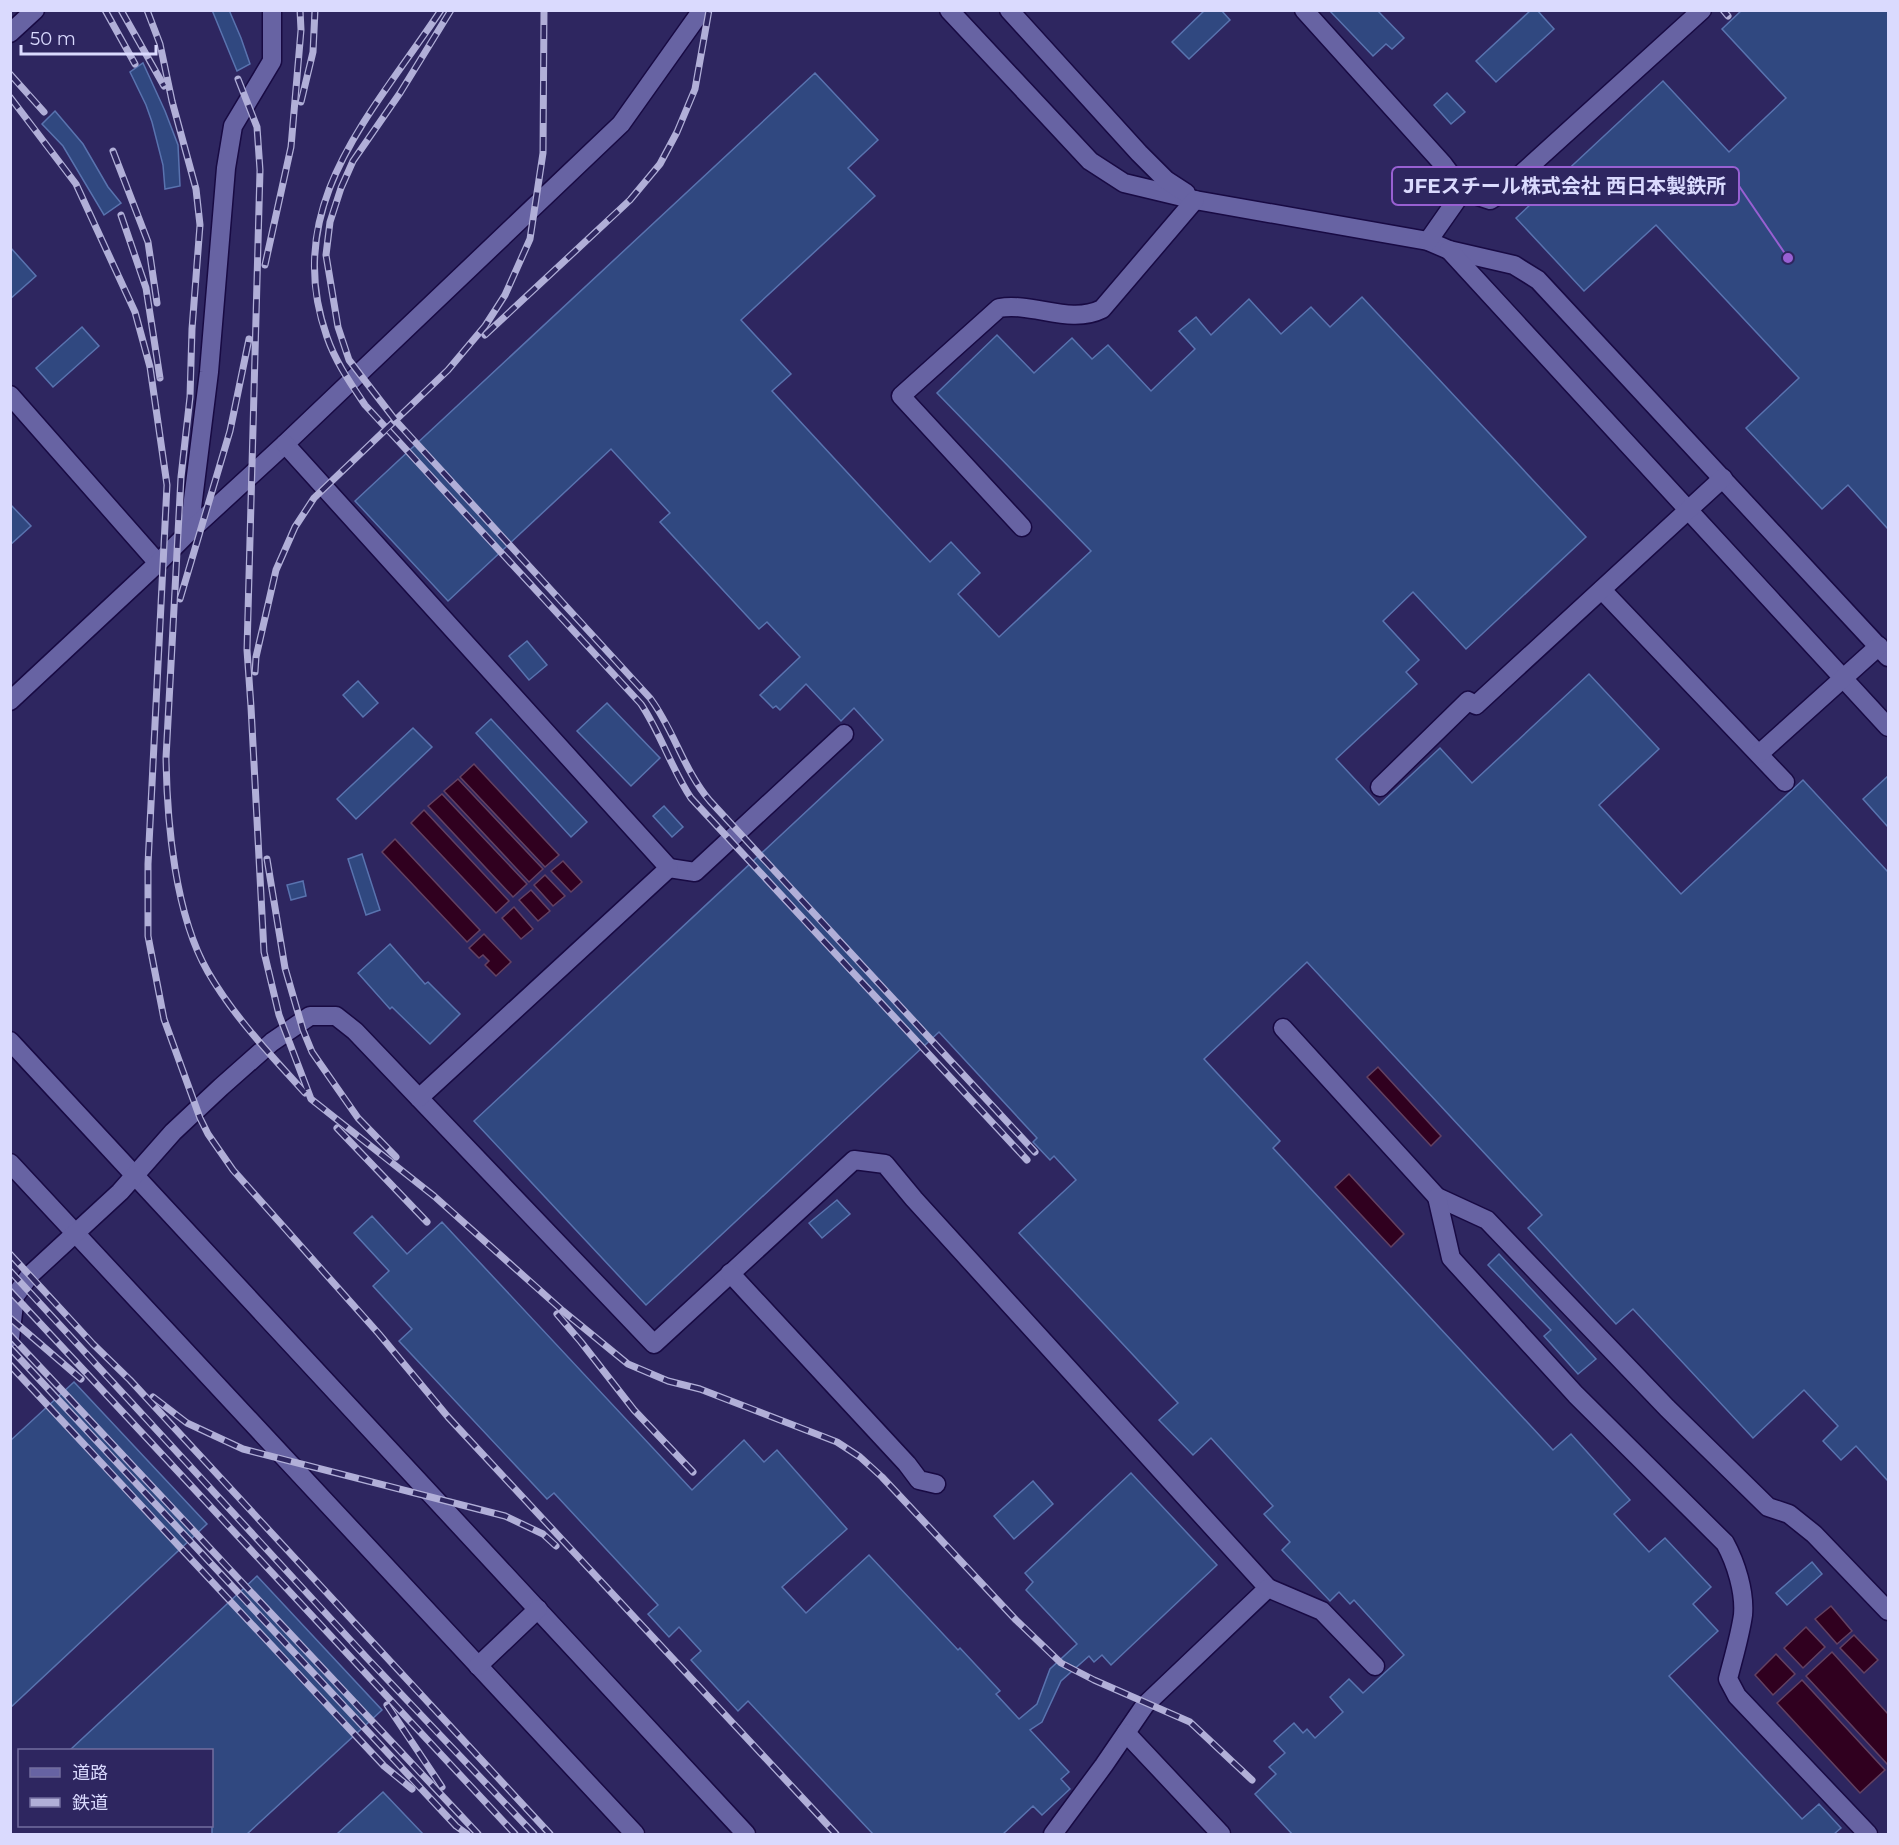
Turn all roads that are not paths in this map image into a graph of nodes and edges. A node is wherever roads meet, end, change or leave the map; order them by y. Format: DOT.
graph roads {
  1 [pos="35,10"];
  2 [pos="272,10"];
  3 [pos="702,10"];
  4 [pos="949,10"];
  5 [pos="1009,10"];
  6 [pos="1304,10"];
  7 [pos="1702,10"];
  8 [pos="10,33"];
  9 [pos="1463,191"];
  10 [pos="1195,200"];
  11 [pos="1428,241"];
  12 [pos="1449,250"];
  13 [pos="10,395"];
  14 [pos="285,444"];
  15 [pos="1723,478"];
  16 [pos="1689,509"];
  17 [pos="1022,527"];
  18 [pos="189,531"];
  19 [pos="158,563"];
  20 [pos="1602,590"];
  21 [pos="1884,651"];
  22 [pos="1843,678"];
  23 [pos="10,701"];
  24 [pos="1888,727"];
  25 [pos="844,734"];
  26 [pos="1759,754"];
  27 [pos="1785,782"];
  28 [pos="1380,786"];
  29 [pos="669,868"];
  30 [pos="1283,1028"];
  31 [pos="10,1041"];
  32 [pos="418,1098"];
  33 [pos="10,1163"];
  34 [pos="135,1174"];
  35 [pos="1437,1197"];
  36 [pos="75,1233"];
  37 [pos="730,1273"];
  38 [pos="10,1338"];
  39 [pos="936,1484"];
  40 [pos="1268,1588"];
  41 [pos="538,1609"];
  42 [pos="1888,1611"];
  43 [pos="478,1666"];
  44 [pos="1375,1666"];
  45 [pos="1126,1733"];
  46 [pos="635,1834"];
  47 [pos="746,1834"];
  48 [pos="1053,1834"];
  49 [pos="1221,1834"];
  50 [pos="1869,1834"];
  1 -- 8 [label="lane"];
  2 -- 18 [label="lane"];
  3 -- 14 [label="lane"];
  4 -- 10 [label="lane"];
  5 -- 10 [label="lane"];
  6 -- 9 [label="lane"];
  7 -- 9 [label="lane"];
  9 -- 11 [label="lane"];
  10 -- 11 [label="lane"];
  10 -- 17 [label="lane"];
  11 -- 12 [label="lane"];
  12 -- 15 [label="lane"];
  12 -- 16 [label="lane"];
  13 -- 19 [label="lane"];
  14 -- 18 [label="lane"];
  14 -- 29 [label="lane"];
  15 -- 16 [label="lane"];
  15 -- 21 [label="lane"];
  16 -- 20 [label="lane"];
  16 -- 22 [label="lane"];
  18 -- 19 [label="lane"];
  19 -- 23 [label="lane"];
  20 -- 26 [label="lane"];
  20 -- 28 [label="lane"];
  21 -- 22 [label="lane"];
  22 -- 24 [label="lane"];
  22 -- 26 [label="lane"];
  25 -- 29 [label="lane"];
  26 -- 27 [label="lane"];
  29 -- 32 [label="lane"];
  30 -- 35 [label="lane"];
  31 -- 34 [label="lane"];
  32 -- 34 [label="lane"];
  32 -- 37 [label="lane"];
  33 -- 36 [label="lane"];
  34 -- 36 [label="lane"];
  34 -- 41 [label="lane"];
  35 -- 42 [label="lane"];
  35 -- 50 [label="lane"];
  36 -- 38 [label="lane"];
  36 -- 43 [label="lane"];
  37 -- 39 [label="lane"];
  37 -- 40 [label="lane"];
  40 -- 44 [label="lane"];
  40 -- 45 [label="lane"];
  41 -- 43 [label="lane"];
  41 -- 47 [label="lane"];
  43 -- 46 [label="lane"];
  45 -- 48 [label="lane"];
  45 -- 49 [label="lane"];
}
